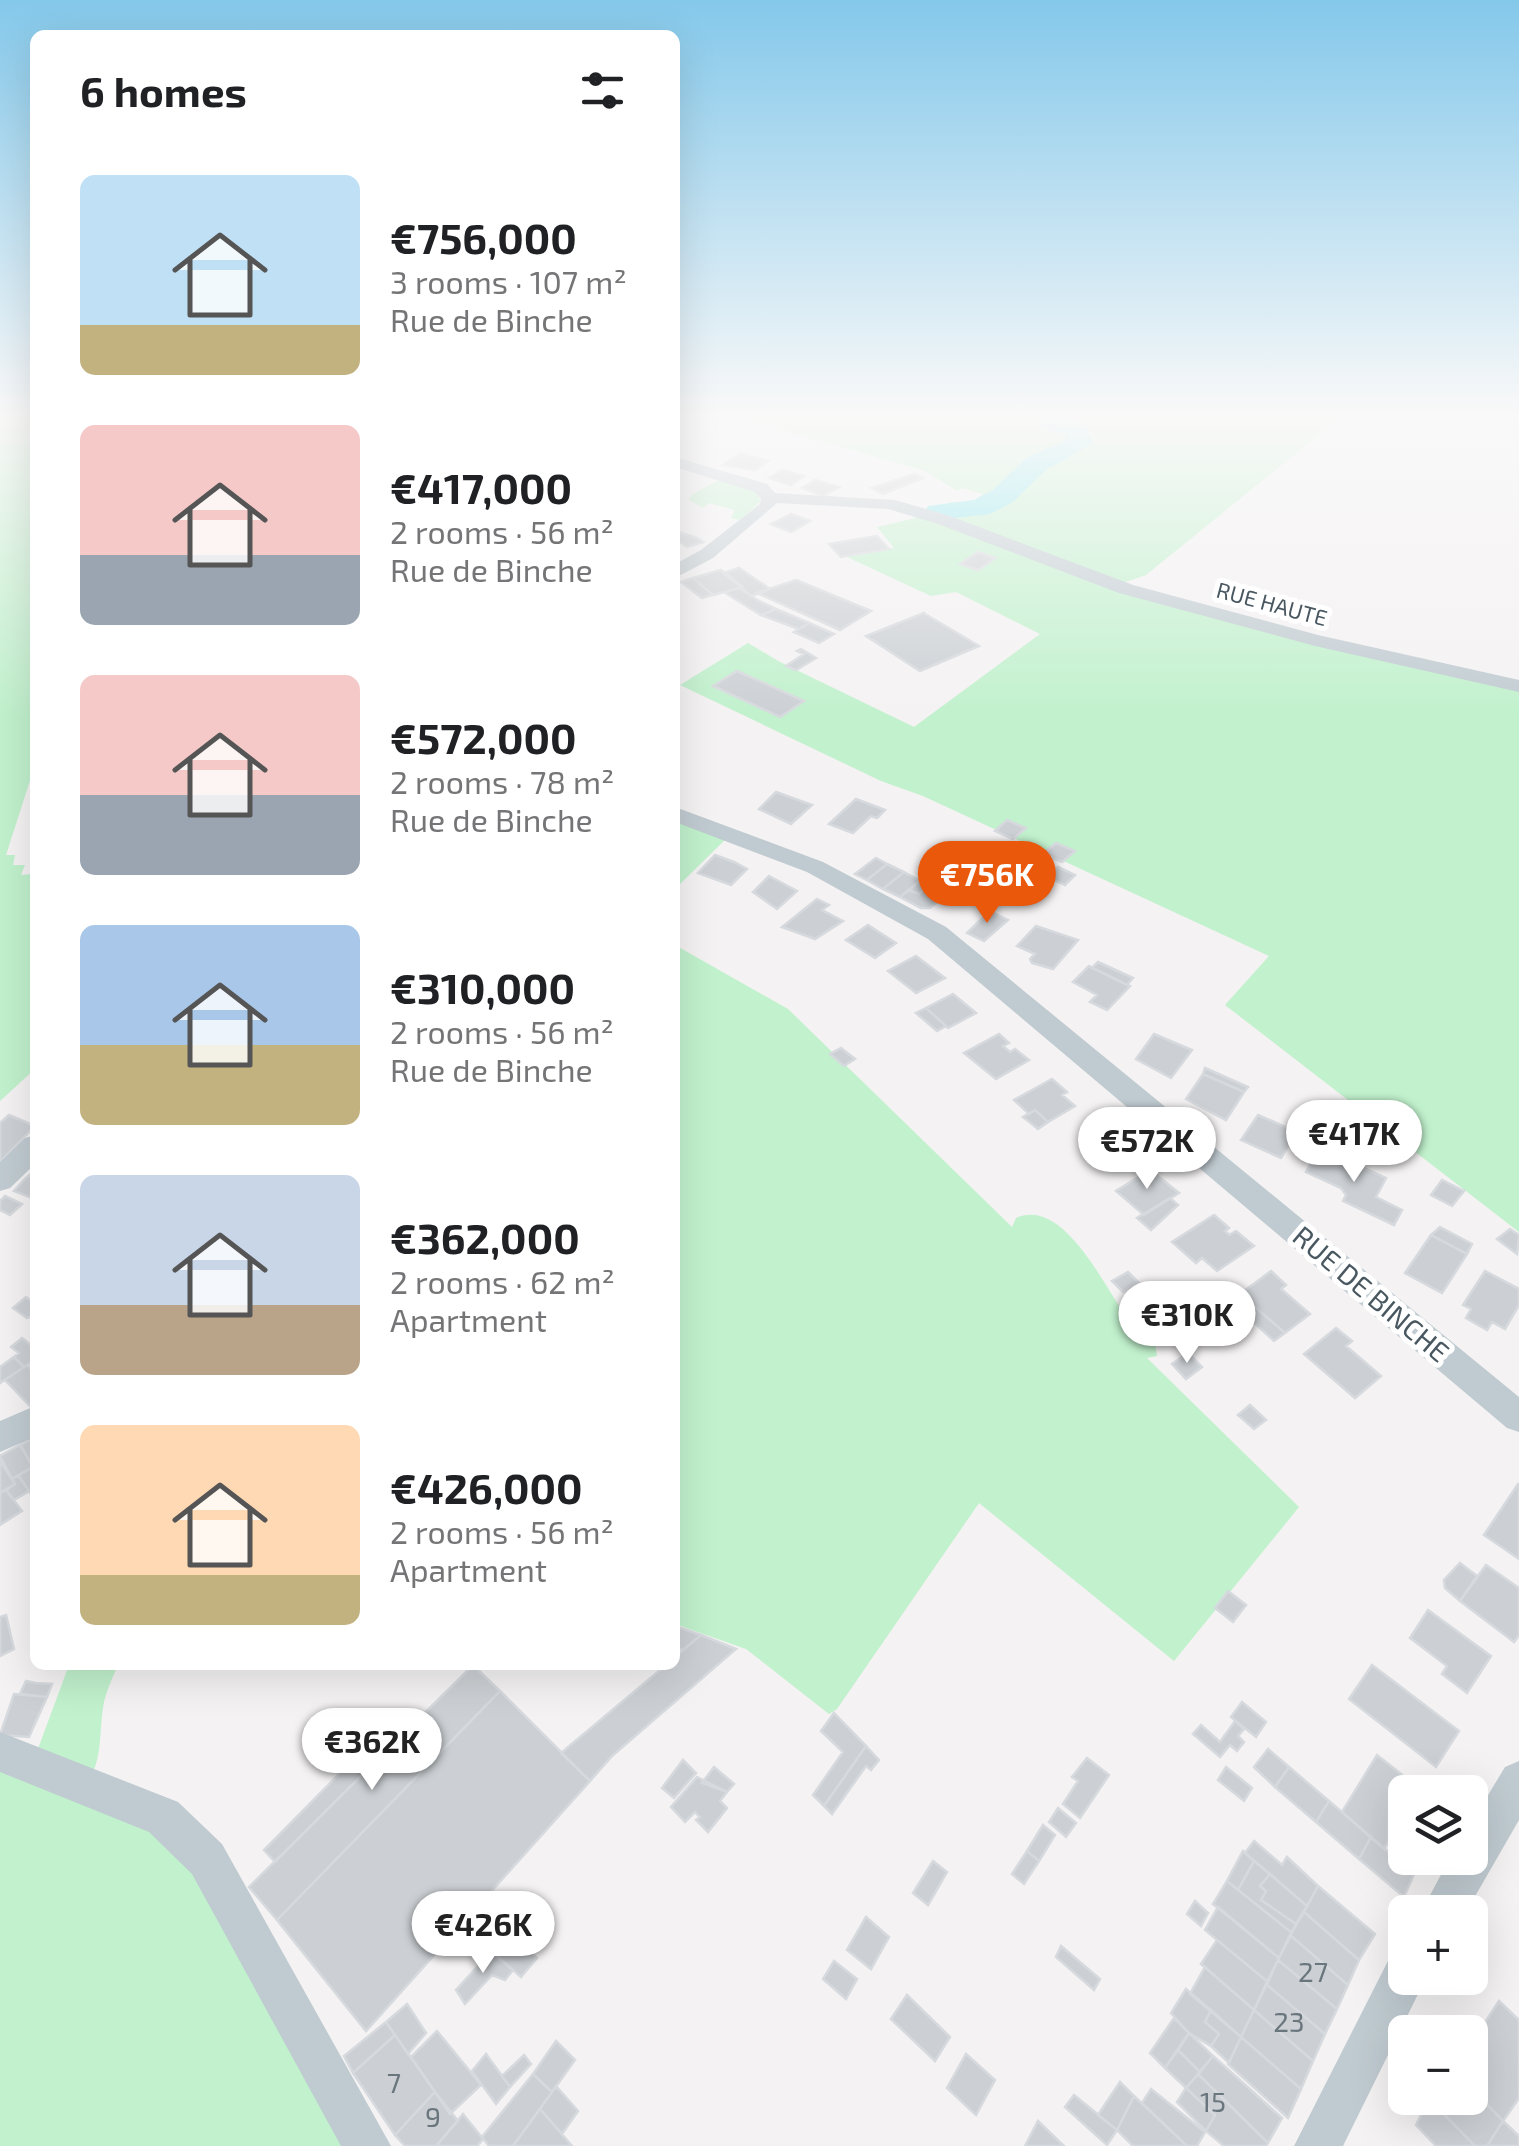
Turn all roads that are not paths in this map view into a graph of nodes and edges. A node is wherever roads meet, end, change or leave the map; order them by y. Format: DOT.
graph roads {
  1 [pos="755,516"];
  2 [pos="931,516"];
  3 [pos="680,569"];
  4 [pos="1519,686"];
  5 [pos="680,816"];
  6 [pos="30,1151"];
  7 [pos="0,1180"];
  8 [pos="1519,1417"];
  9 [pos="30,1423"];
  10 [pos="0,1437"];
  11 [pos="16,1759"];
  12 [pos="1519,1781"];
  13 [pos="1452,1895"];
  14 [pos="1395,1995"];
  15 [pos="367,2146"];
  16 [pos="1318,2146"];
  1 -- 3 [label="street"];
  2 -- 4 [label="street, RUE HAUTE"];
  5 -- 8 [label="street, RUE DE BINCHE"];
  6 -- 7 [label="street"];
  9 -- 10 [label="street"];
  11 -- 15 [label="street"];
  12 -- 13 [label="street"];
  14 -- 16 [label="street"];
}
